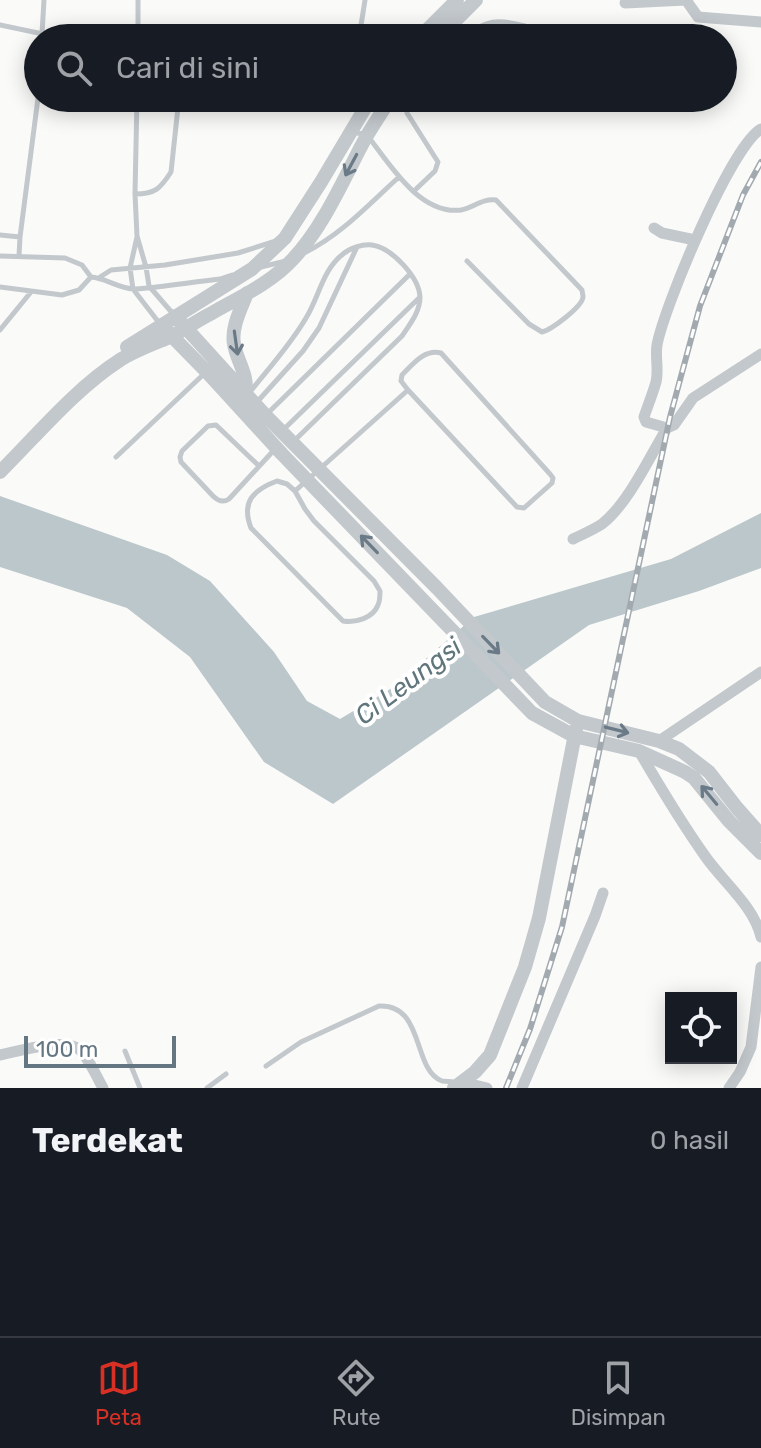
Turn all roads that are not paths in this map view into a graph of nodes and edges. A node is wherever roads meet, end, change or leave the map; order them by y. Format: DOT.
graph roads {
  1 [pos="44,0"];
  2 [pos="138,0"];
  3 [pos="365,0"];
  4 [pos="457,0"];
  5 [pos="476,0"];
  6 [pos="625,3"];
  7 [pos="761,22"];
  8 [pos="43,24"];
  9 [pos="138,24"];
  10 [pos="361,24"];
  11 [pos="433,24"];
  12 [pos="452,24"];
  13 [pos="485,24"];
  14 [pos="517,24"];
  15 [pos="0,25"];
  16 [pos="24,30"];
  17 [pos="36,112"];
  18 [pos="137,112"];
  19 [pos="177,112"];
  20 [pos="363,112"];
  21 [pos="382,112"];
  22 [pos="407,112"];
  23 [pos="761,129"];
  24 [pos="352,131"];
  25 [pos="367,135"];
  26 [pos="399,177"];
  27 [pos="414,191"];
  28 [pos="135,194"];
  29 [pos="654,228"];
  30 [pos="0,235"];
  31 [pos="137,236"];
  32 [pos="20,237"];
  33 [pos="285,238"];
  34 [pos="316,240"];
  35 [pos="695,240"];
  36 [pos="357,246"];
  37 [pos="0,256"];
  38 [pos="19,256"];
  39 [pos="293,259"];
  40 [pos="467,261"];
  41 [pos="146,267"];
  42 [pos="130,268"];
  43 [pos="252,269"];
  44 [pos="410,274"];
  45 [pos="91,277"];
  46 [pos="100,277"];
  47 [pos="149,286"];
  48 [pos="0,287"];
  49 [pos="133,289"];
  50 [pos="31,292"];
  51 [pos="247,293"];
  52 [pos="420,297"];
  53 [pos="180,322"];
  54 [pos="0,330"];
  55 [pos="166,330"];
  56 [pos="761,354"];
  57 [pos="207,372"];
  58 [pos="408,390"];
  59 [pos="253,402"];
  60 [pos="667,428"];
  61 [pos="281,432"];
  62 [pos="283,449"];
  63 [pos="116,457"];
  64 [pos="0,463"];
  65 [pos="259,466"];
  66 [pos="319,470"];
  67 [pos="0,472"];
  68 [pos="307,480"];
  69 [pos="295,491"];
  70 [pos="573,539"];
  71 [pos="761,672"];
  72 [pos="578,721"];
  73 [pos="574,736"];
  74 [pos="659,741"];
  75 [pos="639,751"];
  76 [pos="761,835"];
  77 [pos="761,853"];
  78 [pos="603,893"];
  79 [pos="761,937"];
  80 [pos="761,967"];
  81 [pos="758,1025"];
  82 [pos="125,1051"];
  83 [pos="749,1053"];
  84 [pos="0,1055"];
  85 [pos="761,1061"];
  86 [pos="266,1066"];
  87 [pos="226,1074"];
  88 [pos="458,1085"];
  89 [pos="103,1088"];
  90 [pos="140,1088"];
  91 [pos="207,1088"];
  92 [pos="487,1088"];
  93 [pos="522,1088"];
  94 [pos="729,1088"];
  1 -- 8 [label="lane"];
  2 -- 9 [label="lane"];
  3 -- 10 [label="lane"];
  4 -- 11 [label="street"];
  5 -- 12 [label="street"];
  6 -- 7 [label="street"];
  13 -- 14 [label="lane"];
  15 -- 16 [label="lane"];
  17 -- 32 [label="lane"];
  18 -- 28 [label="lane"];
  19 -- 28 [label="lane"];
  20 -- 24 [label="street"];
  21 -- 25 [label="street"];
  22 -- 27 [label="lane"];
  23 -- 35 [label="street"];
  24 -- 25 [label="lane"];
  24 -- 33 [label="street"];
  25 -- 26 [label="lane"];
  25 -- 34 [label="street, one-way"];
  26 -- 27 [label="lane"];
  26 -- 34 [label="lane"];
  27 -- 40 [label="lane"];
  28 -- 31 [label="lane"];
  29 -- 35 [label="street"];
  30 -- 32 [label="lane"];
  31 -- 41 [label="lane"];
  31 -- 42 [label="lane"];
  32 -- 38 [label="lane"];
  33 -- 34 [label="lane"];
  33 -- 41 [label="lane"];
  33 -- 43 [label="street"];
  34 -- 39 [label="street"];
  35 -- 60 [label="street"];
  36 -- 44 [label="lane"];
  36 -- 59 [label="lane"];
  36 -- 59 [label="lane"];
  37 -- 38 [label="lane"];
  38 -- 45 [label="lane"];
  39 -- 43 [label="lane"];
  39 -- 51 [label="street"];
  41 -- 42 [label="lane"];
  41 -- 47 [label="lane"];
  42 -- 46 [label="lane"];
  42 -- 49 [label="lane"];
  43 -- 47 [label="lane"];
  43 -- 53 [label="street"];
  44 -- 52 [label="lane"];
  44 -- 59 [label="lane"];
  45 -- 46 [label="lane"];
  45 -- 50 [label="lane"];
  46 -- 49 [label="lane"];
  47 -- 49 [label="lane"];
  47 -- 53 [label="lane"];
  48 -- 50 [label="lane"];
  49 -- 55 [label="lane"];
  50 -- 54 [label="lane"];
  51 -- 53 [label="street"];
  51 -- 59 [label="street, one-way"];
  52 -- 61 [label="lane"];
  52 -- 62 [label="lane"];
  53 -- 55 [label="street"];
  53 -- 59 [label="street"];
  55 -- 57 [label="street"];
  55 -- 64 [label="street"];
  55 -- 67 [label="street"];
  56 -- 60 [label="street"];
  57 -- 62 [label="street"];
  57 -- 63 [label="lane"];
  58 -- 58 [label="lane"];
  58 -- 66 [label="lane"];
  59 -- 61 [label="street"];
  60 -- 70 [label="street"];
  61 -- 62 [label="street"];
  62 -- 65 [label="lane"];
  62 -- 66 [label="street"];
  62 -- 68 [label="street"];
  65 -- 65 [label="lane"];
  66 -- 68 [label="lane"];
  66 -- 72 [label="street, one-way"];
  68 -- 69 [label="lane"];
  73 -- 68 [label="street, one-way"];
  69 -- 69 [label="lane"];
  71 -- 74 [label="street"];
  72 -- 73 [label="street"];
  72 -- 74 [label="street, one-way"];
  73 -- 75 [label="street"];
  73 -- 88 [label="street"];
  74 -- 76 [label="street"];
  77 -- 75 [label="street, one-way"];
  75 -- 79 [label="street"];
  78 -- 93 [label="street"];
  80 -- 81 [label="street"];
  81 -- 83 [label="street"];
  82 -- 90 [label="lane"];
  83 -- 85 [label="street"];
  83 -- 94 [label="street"];
  84 -- 89 [label="street"];
  86 -- 88 [label="lane"];
  87 -- 91 [label="lane"];
  88 -- 92 [label="street"];
}
